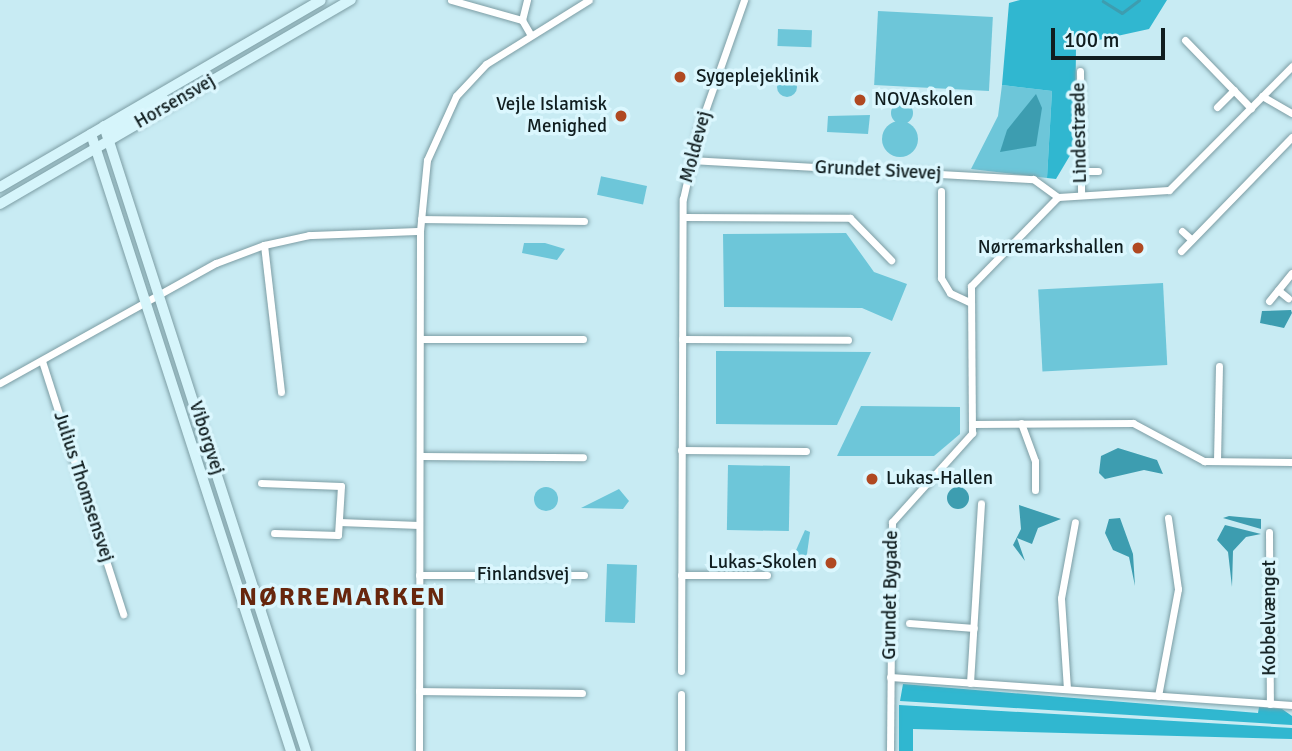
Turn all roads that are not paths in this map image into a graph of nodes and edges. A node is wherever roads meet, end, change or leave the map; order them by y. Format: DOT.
graph roads {
  1 [pos="321,0"];
  2 [pos="342,0"];
  3 [pos="351,0"];
  4 [pos="451,0"];
  5 [pos="527,0"];
  6 [pos="589,0"];
  7 [pos="744,0"];
  8 [pos="334,10"];
  9 [pos="522,20"];
  10 [pos="530,34"];
  11 [pos="1185,40"];
  12 [pos="1292,66"];
  13 [pos="1080,71"];
  14 [pos="1234,90"];
  15 [pos="1262,96"];
  16 [pos="1217,107"];
  17 [pos="1251,108"];
  18 [pos="1292,113"];
  19 [pos="107,133"];
  20 [pos="91,134"];
  21 [pos="1292,136"];
  22 [pos="98,147"];
  23 [pos="690,160"];
  24 [pos="1080,171"];
  25 [pos="1098,171"];
  26 [pos="0,187"];
  27 [pos="941,191"];
  28 [pos="1081,195"];
  29 [pos="1058,197"];
  30 [pos="0,204"];
  31 [pos="682,217"];
  32 [pos="421,219"];
  33 [pos="584,221"];
  34 [pos="420,231"];
  35 [pos="1182,231"];
  36 [pos="1192,240"];
  37 [pos="264,245"];
  38 [pos="1181,251"];
  39 [pos="891,260"];
  40 [pos="1292,273"];
  41 [pos="1278,290"];
  42 [pos="160,292"];
  43 [pos="148,299"];
  44 [pos="1288,299"];
  45 [pos="1269,301"];
  46 [pos="971,303"];
  47 [pos="682,338"];
  48 [pos="420,339"];
  49 [pos="583,339"];
  50 [pos="849,340"];
  51 [pos="42,361"];
  52 [pos="1219,366"];
  53 [pos="0,383"];
  54 [pos="281,392"];
  55 [pos="972,424"];
  56 [pos="1021,424"];
  57 [pos="681,450"];
  58 [pos="806,451"];
  59 [pos="420,456"];
  60 [pos="583,457"];
  61 [pos="1217,461"];
  62 [pos="1292,462"];
  63 [pos="261,482"];
  64 [pos="1035,490"];
  65 [pos="981,503"];
  66 [pos="1168,518"];
  67 [pos="339,522"];
  68 [pos="1074,522"];
  69 [pos="419,525"];
  70 [pos="1269,532"];
  71 [pos="274,533"];
  72 [pos="419,575"];
  73 [pos="584,575"];
  74 [pos="681,575"];
  75 [pos="767,575"];
  76 [pos="123,614"];
  77 [pos="909,623"];
  78 [pos="974,628"];
  79 [pos="681,671"];
  80 [pos="890,677"];
  81 [pos="971,683"];
  82 [pos="1068,690"];
  83 [pos="419,691"];
  84 [pos="582,693"];
  85 [pos="681,694"];
  86 [pos="1157,696"];
  87 [pos="1270,704"];
  88 [pos="1292,705"];
  89 [pos="292,751"];
  90 [pos="306,751"];
  91 [pos="419,751"];
  92 [pos="681,751"];
  93 [pos="890,751"];
  1 -- 19 [label="street, Horsensvej"];
  2 -- 8 [label="street"];
  3 -- 8 [label="street, Horsensvej"];
  4 -- 9 [label="street"];
  5 -- 9 [label="street"];
  6 -- 10 [label="street"];
  7 -- 23 [label="street, Moldevej"];
  8 -- 19 [label="street, Horsensvej"];
  9 -- 10 [label="street"];
  10 -- 32 [label="street"];
  11 -- 14 [label="street"];
  12 -- 15 [label="street"];
  13 -- 24 [label="street, Lindestræde"];
  14 -- 16 [label="street"];
  14 -- 17 [label="street"];
  15 -- 17 [label="street"];
  15 -- 18 [label="street"];
  17 -- 28 [label="street"];
  19 -- 20 [label="street, Horsensvej"];
  19 -- 22 [label="street"];
  19 -- 42 [label="street, Viborgvej"];
  20 -- 22 [label="street, Viborgvej"];
  20 -- 26 [label="street, Horsensvej"];
  21 -- 36 [label="street"];
  22 -- 30 [label="street"];
  22 -- 43 [label="street, Viborgvej"];
  23 -- 29 [label="street, Grundet Sivevej"];
  23 -- 31 [label="street, Moldevej"];
  24 -- 25 [label="street"];
  24 -- 28 [label="street, Lindestræde"];
  27 -- 46 [label="street"];
  28 -- 29 [label="street"];
  29 -- 46 [label="street, Grundet Bygade"];
  31 -- 39 [label="street"];
  31 -- 47 [label="street, Moldevej"];
  32 -- 33 [label="street"];
  32 -- 34 [label="street"];
  34 -- 37 [label="street"];
  34 -- 48 [label="street"];
  35 -- 36 [label="street"];
  36 -- 38 [label="street"];
  37 -- 42 [label="street"];
  37 -- 54 [label="street"];
  40 -- 41 [label="street"];
  41 -- 44 [label="street"];
  41 -- 45 [label="street"];
  42 -- 43 [label="street"];
  42 -- 90 [label="street, Viborgvej"];
  43 -- 51 [label="street"];
  43 -- 89 [label="street, Viborgvej"];
  46 -- 55 [label="street, Grundet Bygade"];
  47 -- 50 [label="street"];
  47 -- 57 [label="street, Moldevej"];
  48 -- 49 [label="street"];
  48 -- 59 [label="street"];
  51 -- 53 [label="street"];
  51 -- 76 [label="street, Julius Thomsensvej"];
  52 -- 61 [label="street"];
  55 -- 56 [label="street"];
  55 -- 80 [label="street, Grundet Bygade"];
  56 -- 61 [label="street"];
  56 -- 64 [label="street"];
  57 -- 58 [label="street"];
  57 -- 74 [label="street, Moldevej"];
  59 -- 60 [label="street"];
  59 -- 69 [label="street"];
  61 -- 62 [label="street"];
  63 -- 67 [label="street"];
  65 -- 78 [label="street"];
  66 -- 86 [label="street"];
  67 -- 69 [label="street"];
  67 -- 71 [label="street"];
  68 -- 82 [label="street"];
  69 -- 72 [label="street"];
  70 -- 87 [label="street, Kobbelvænget"];
  72 -- 73 [label="street, Finlandsvej"];
  72 -- 83 [label="street"];
  74 -- 75 [label="street"];
  74 -- 79 [label="street, Moldevej"];
  77 -- 78 [label="street"];
  78 -- 81 [label="street"];
  80 -- 81 [label="street, Kobbelvænget"];
  80 -- 93 [label="street, Grundet Bygade"];
  81 -- 82 [label="street, Kobbelvænget"];
  82 -- 86 [label="street, Kobbelvænget"];
  83 -- 84 [label="street"];
  83 -- 91 [label="street"];
  85 -- 92 [label="street"];
  86 -- 87 [label="street, Kobbelvænget"];
  87 -- 88 [label="street, Kobbelvænget"];
}
